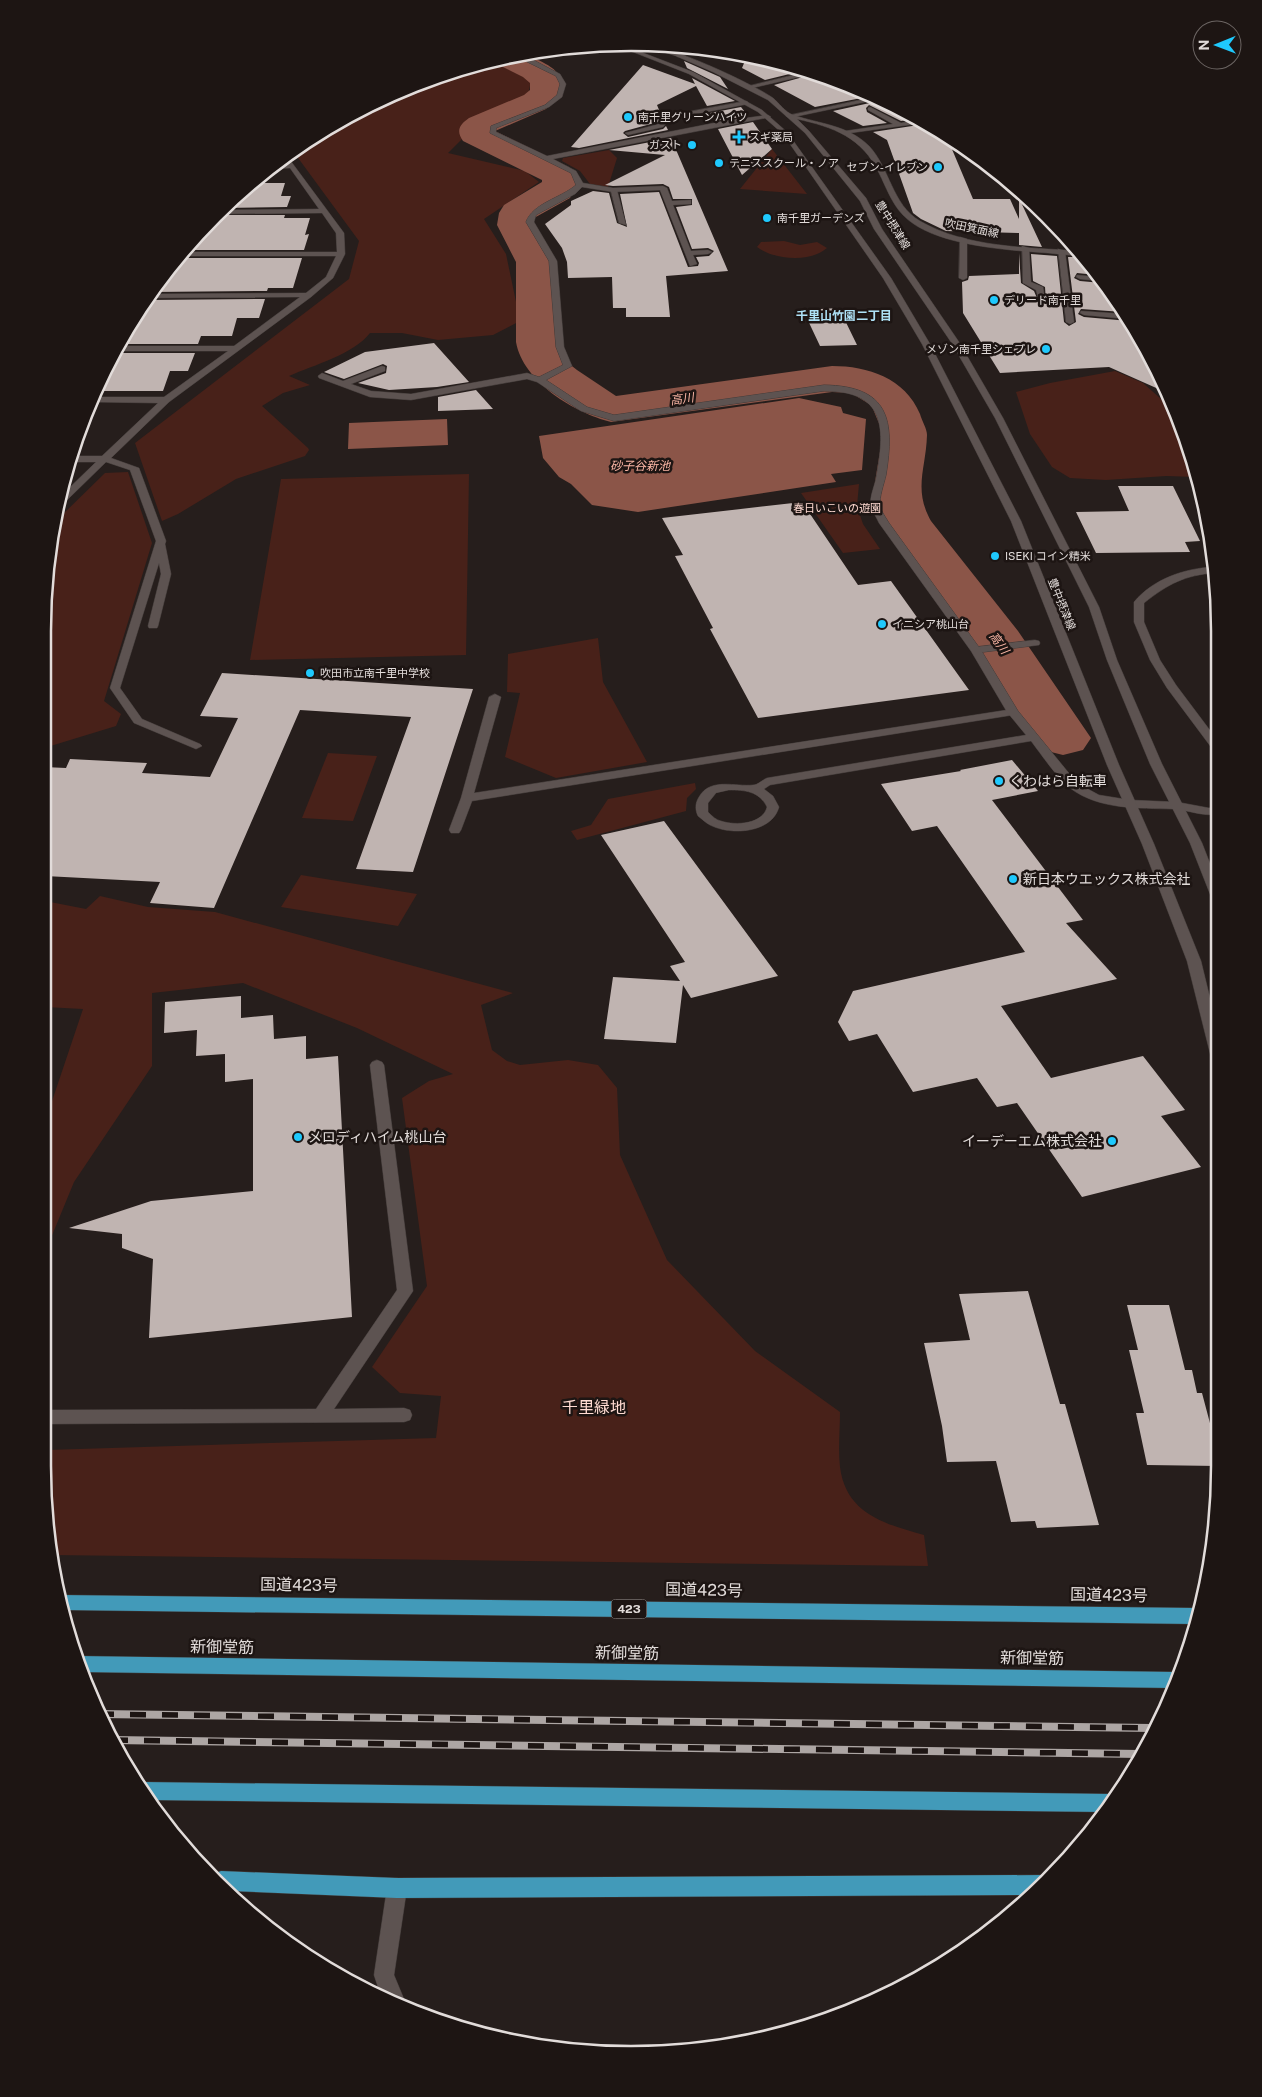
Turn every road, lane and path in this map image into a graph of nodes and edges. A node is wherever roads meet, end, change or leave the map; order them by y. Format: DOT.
graph roads {
  1 [pos="634,51"];
  2 [pos="668,52"];
  3 [pos="685,54"];
  4 [pos="678,55"];
  5 [pos="529,60"];
  6 [pos="797,76"];
  7 [pos="748,87"];
  8 [pos="865,101"];
  9 [pos="746,103"];
  10 [pos="870,109"];
  11 [pos="789,116"];
  12 [pos="768,117"];
  13 [pos="911,123"];
  14 [pos="900,125"];
  15 [pos="628,133"];
  16 [pos="845,133"];
  17 [pos="548,158"];
  18 [pos="290,163"];
  19 [pos="284,166"];
  20 [pos="292,166"];
  21 [pos="580,185"];
  22 [pos="613,190"];
  23 [pos="688,202"];
  24 [pos="669,203"];
  25 [pos="325,211"];
  26 [pos="231,212"];
  27 [pos="623,224"];
  28 [pos="963,239"];
  29 [pos="1024,248"];
  30 [pos="1061,251"];
  31 [pos="1069,251"];
  32 [pos="708,252"];
  33 [pos="689,253"];
  34 [pos="191,254"];
  35 [pos="341,254"];
  36 [pos="692,264"];
  37 [pos="1080,277"];
  38 [pos="963,278"];
  39 [pos="1091,278"];
  40 [pos="308,295"];
  41 [pos="158,296"];
  42 [pos="1042,299"];
  43 [pos="1084,313"];
  44 [pos="1117,316"];
  45 [pos="1070,322"];
  46 [pos="235,348"];
  47 [pos="125,349"];
  48 [pos="382,369"];
  49 [pos="322,376"];
  50 [pos="542,379"];
  51 [pos="343,384"];
  52 [pos="99,400"];
  53 [pos="166,400"];
  54 [pos="105,459"];
  55 [pos="77,460"];
  56 [pos="68,495"];
  57 [pos="160,541"];
  58 [pos="1208,571"];
  59 [pos="153,626"];
  60 [pos="1035,643"];
  61 [pos="976,650"];
  62 [pos="495,697"];
  63 [pos="1013,712"];
  64 [pos="1034,737"];
  65 [pos="1211,739"];
  66 [pos="196,746"];
  67 [pos="756,789"];
  68 [pos="467,798"];
  69 [pos="1130,804"];
  70 [pos="1177,806"];
  71 [pos="1211,812"];
  72 [pos="455,830"];
  73 [pos="1211,881"];
  74 [pos="1211,1029"];
  75 [pos="377,1065"];
  76 [pos="321,1415"];
  77 [pos="404,1415"];
  78 [pos="51,1417"];
  79 [pos="68,1602"];
  80 [pos="1191,1616"];
  81 [pos="86,1664"];
  82 [pos="1170,1680"];
  83 [pos="151,1791"];
  84 [pos="1102,1803"];
  85 [pos="227,1881"];
  86 [pos="1031,1885"];
  87 [pos="397,1888"];
  88 [pos="391,1994"];
  1 -- 9 [label="street"];
  2 -- 4 [label="street, 吹田箕面線"];
  3 -- 4 [label="street"];
  4 -- 7 [label="street, 吹田箕面線"];
  5 -- 17 [label="street"];
  6 -- 7 [label="street"];
  7 -- 11 [label="street, 吹田箕面線"];
  8 -- 11 [label="street"];
  9 -- 12 [label="street"];
  9 -- 15 [label="street"];
  10 -- 14 [label="street"];
  11 -- 12 [label="street, 吹田箕面線"];
  11 -- 16 [label="street, 吹田箕面線"];
  11 -- 70 [label="street, 豊中摂津線"];
  12 -- 17 [label="street, 吹田箕面線"];
  12 -- 69 [label="street, 豊中摂津線"];
  13 -- 14 [label="street"];
  14 -- 16 [label="street"];
  16 -- 28 [label="street, 吹田箕面線"];
  17 -- 21 [label="street"];
  18 -- 20 [label="street"];
  19 -- 20 [label="street"];
  20 -- 25 [label="street"];
  21 -- 22 [label="street"];
  21 -- 50 [label="street"];
  22 -- 24 [label="street"];
  22 -- 27 [label="street"];
  23 -- 24 [label="street"];
  24 -- 33 [label="street"];
  25 -- 26 [label="street"];
  25 -- 35 [label="street"];
  28 -- 29 [label="street, 吹田箕面線"];
  28 -- 38 [label="street"];
  29 -- 30 [label="street, 吹田箕面線"];
  29 -- 42 [label="street"];
  30 -- 31 [label="street, 吹田箕面線"];
  30 -- 45 [label="street"];
  32 -- 33 [label="street"];
  33 -- 36 [label="street"];
  34 -- 35 [label="street"];
  35 -- 40 [label="street"];
  37 -- 39 [label="street"];
  40 -- 41 [label="street"];
  40 -- 46 [label="street"];
  43 -- 44 [label="street"];
  46 -- 47 [label="street"];
  46 -- 53 [label="street"];
  48 -- 51 [label="street"];
  49 -- 51 [label="street"];
  50 -- 51 [label="street"];
  50 -- 61 [label="street"];
  52 -- 53 [label="street"];
  53 -- 54 [label="street"];
  54 -- 55 [label="street"];
  54 -- 56 [label="street"];
  54 -- 57 [label="street"];
  57 -- 59 [label="street"];
  57 -- 66 [label="street"];
  58 -- 65 [label="street"];
  60 -- 61 [label="street"];
  61 -- 63 [label="street"];
  62 -- 68 [label="street"];
  63 -- 64 [label="street"];
  63 -- 68 [label="street"];
  64 -- 67 [label="street"];
  64 -- 69 [label="street"];
  67 -- 67 [label="street"];
  68 -- 72 [label="street"];
  69 -- 70 [label="street"];
  69 -- 74 [label="street, 豊中摂津線"];
  70 -- 71 [label="street"];
  70 -- 73 [label="street, 豊中摂津線"];
  75 -- 76 [label="street"];
  76 -- 77 [label="street"];
  76 -- 78 [label="street"];
  79 -- 80 [label="highway, 国道423号 / 423"];
  81 -- 82 [label="highway, 新御堂筋"];
  83 -- 84 [label="highway"];
  85 -- 87 [label="highway"];
  86 -- 87 [label="highway"];
  87 -- 88 [label="street"];
}
